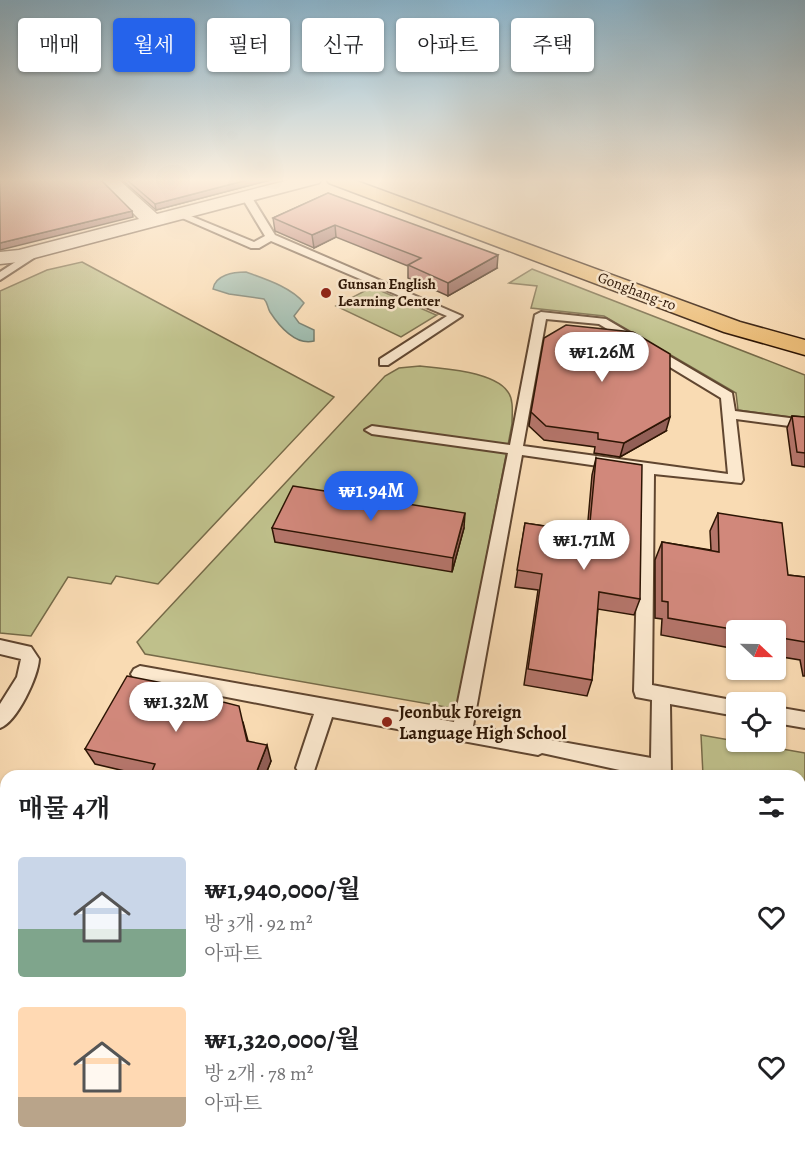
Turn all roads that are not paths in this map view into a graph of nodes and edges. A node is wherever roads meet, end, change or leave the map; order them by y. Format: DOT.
graph roads {
  1 [pos="108,233"];
  2 [pos="223,233"];
  3 [pos="268,233"];
  4 [pos="479,233"];
  5 [pos="526,233"];
  6 [pos="271,237"];
  7 [pos="50,248"];
  8 [pos="2,255"];
  9 [pos="0,277"];
  10 [pos="775,322"];
  11 [pos="805,326"];
  12 [pos="732,327"];
  13 [pos="805,332"];
  14 [pos="805,348"];
  15 [pos="805,356"];
  16 [pos="384,362"];
  17 [pos="729,414"];
  18 [pos="805,424"];
  19 [pos="372,430"];
  20 [pos="516,450"];
  21 [pos="647,468"];
  22 [pos="0,647"];
  23 [pos="140,674"];
  24 [pos="661,694"];
  25 [pos="726,706"];
  26 [pos="326,708"];
  27 [pos="786,717"];
  28 [pos="0,720"];
  29 [pos="805,720"];
  30 [pos="462,733"];
  31 [pos="306,768"];
  32 [pos="652,770"];
  33 [pos="661,770"];
  1 -- 7 [label="street"];
  2 -- 6 [label="lane"];
  3 -- 6 [label="lane"];
  4 -- 12 [label="main road, Gonghang-ro"];
  5 -- 10 [label="main road, Gonghang-ro"];
  6 -- 16 [label="lane"];
  7 -- 8 [label="street"];
  7 -- 9 [label="lane"];
  10 -- 11 [label="main road"];
  10 -- 13 [label="main road, Gonghang-ro"];
  12 -- 14 [label="main road, Gonghang-ro"];
  12 -- 15 [label="main road"];
  17 -- 18 [label="lane"];
  17 -- 20 [label="lane"];
  17 -- 21 [label="lane"];
  19 -- 20 [label="lane"];
  20 -- 21 [label="lane"];
  20 -- 30 [label="lane"];
  21 -- 24 [label="lane"];
  22 -- 28 [label="lane"];
  23 -- 26 [label="lane"];
  24 -- 25 [label="lane"];
  24 -- 33 [label="lane"];
  26 -- 30 [label="lane"];
  26 -- 31 [label="lane"];
  27 -- 29 [label="lane"];
  30 -- 32 [label="lane"];
}
